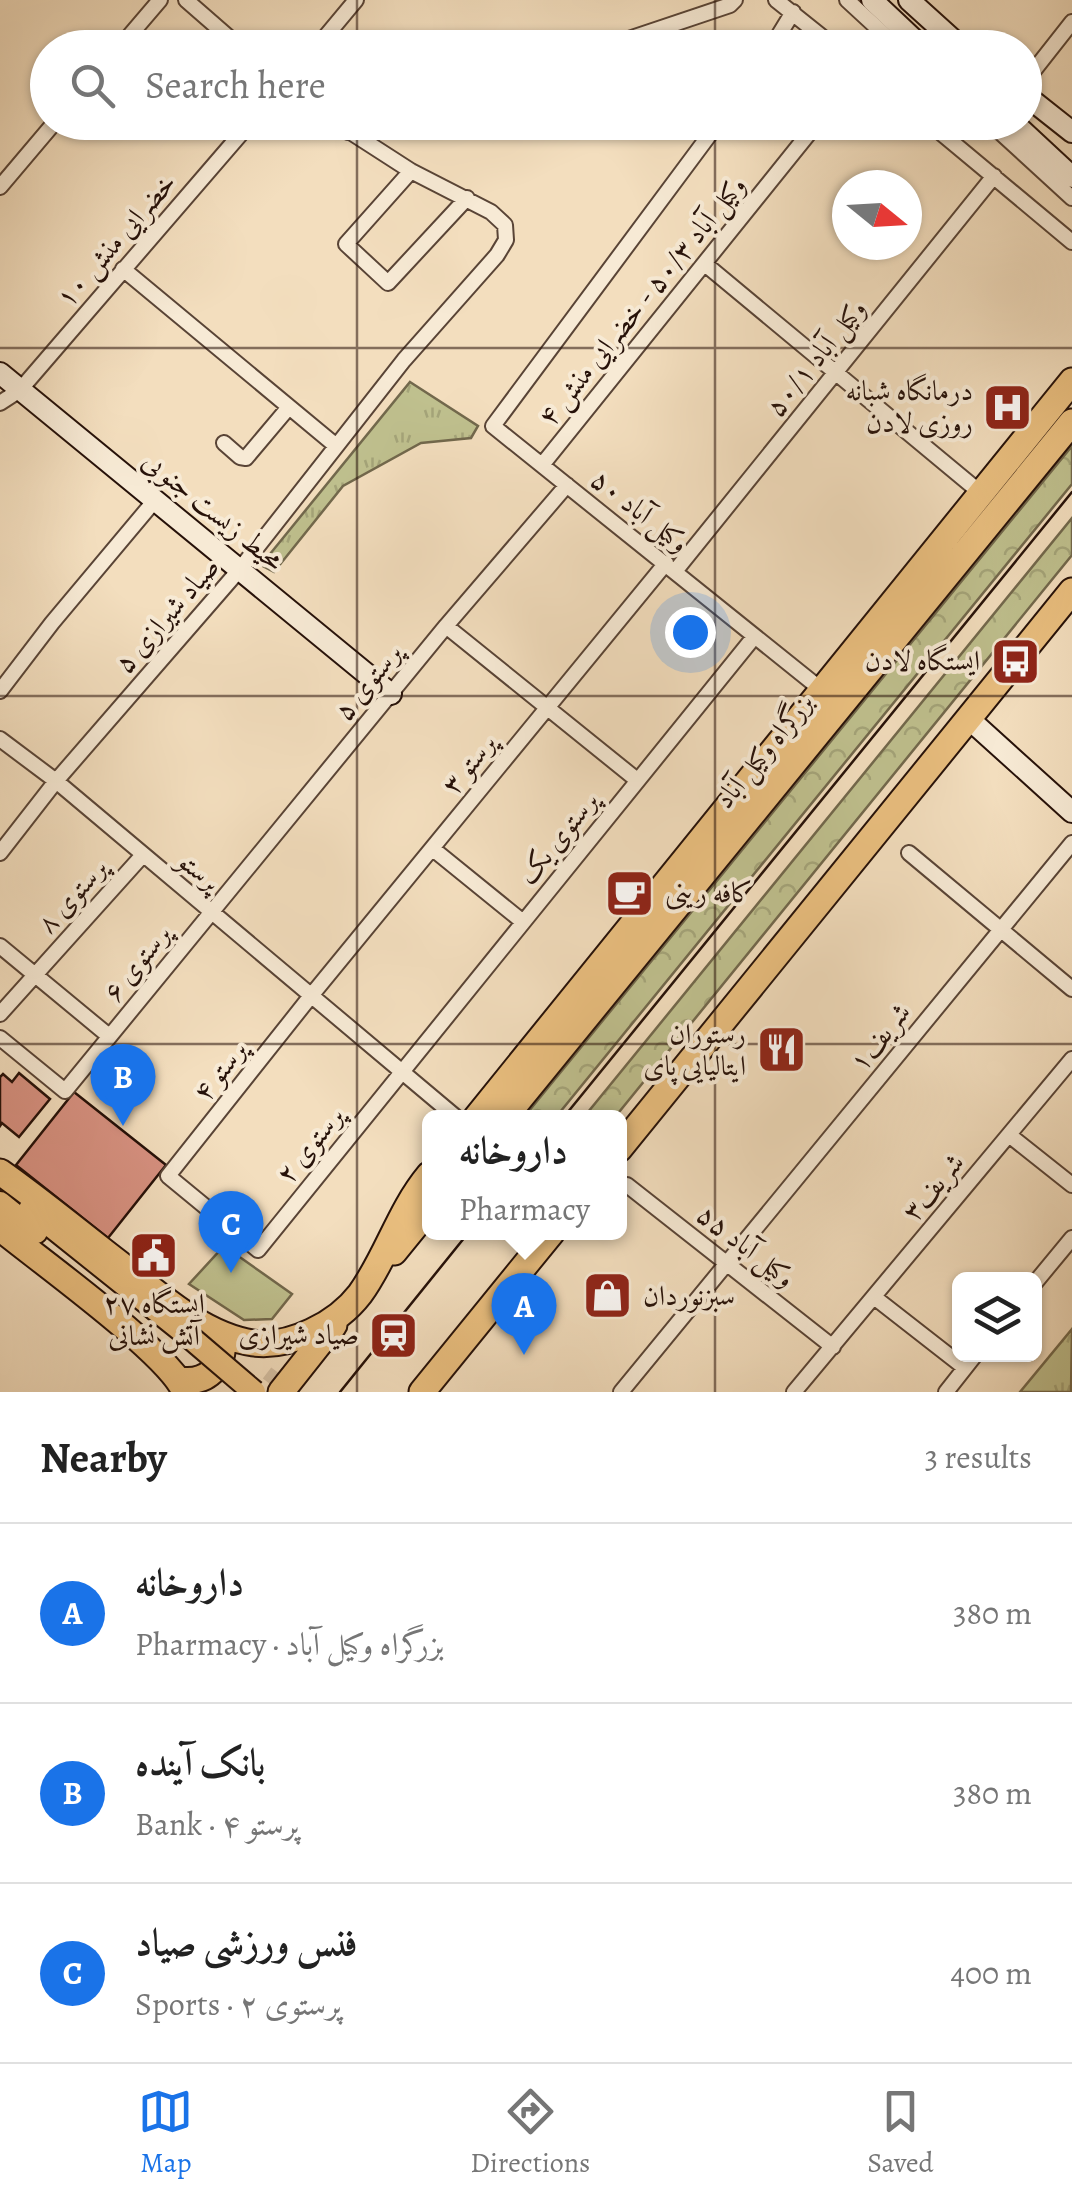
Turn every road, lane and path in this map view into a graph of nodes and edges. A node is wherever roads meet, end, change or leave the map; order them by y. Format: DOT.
graph roads {
  1 [pos="160,0"];
  2 [pos="186,0"];
  3 [pos="356,0"];
  4 [pos="734,0"];
  5 [pos="776,0"];
  6 [pos="848,0"];
  7 [pos="872,0"];
  8 [pos="909,0"];
  9 [pos="794,12"];
  10 [pos="1072,22"];
  11 [pos="134,30"];
  12 [pos="220,30"];
  13 [pos="331,30"];
  14 [pos="656,30"];
  15 [pos="782,30"];
  16 [pos="815,30"];
  17 [pos="879,30"];
  18 [pos="904,30"];
  19 [pos="942,30"];
  20 [pos="1042,60"];
  21 [pos="1042,108"];
  22 [pos="1072,132"];
  23 [pos="40,140"];
  24 [pos="235,140"];
  25 [pos="361,140"];
  26 [pos="706,140"];
  27 [pos="804,140"];
  28 [pos="950,140"];
  29 [pos="1009,140"];
  30 [pos="1032,140"];
  31 [pos="412,171"];
  32 [pos="994,176"];
  33 [pos="1072,177"];
  34 [pos="0,187"];
  35 [pos="467,198"];
  36 [pos="1072,198"];
  37 [pos="1072,242"];
  38 [pos="704,264"];
  39 [pos="122,269"];
  40 [pos="0,373"];
  41 [pos="837,373"];
  42 [pos="1072,381"];
  43 [pos="20,390"];
  44 [pos="1072,394"];
  45 [pos="0,403"];
  46 [pos="289,407"];
  47 [pos="1061,421"];
  48 [pos="224,443"];
  49 [pos="335,445"];
  50 [pos="542,464"];
  51 [pos="567,485"];
  52 [pos="982,494"];
  53 [pos="156,499"];
  54 [pos="671,566"];
  55 [pos="240,569"];
  56 [pos="1072,591"];
  57 [pos="446,626"];
  58 [pos="754,637"];
  59 [pos="891,643"];
  60 [pos="847,660"];
  61 [pos="823,690"];
  62 [pos="0,691"];
  63 [pos="391,694"];
  64 [pos="548,708"];
  65 [pos="977,726"];
  66 [pos="0,739"];
  67 [pos="638,780"];
  68 [pos="56,781"];
  69 [pos="1072,812"];
  70 [pos="1072,843"];
  71 [pos="433,849"];
  72 [pos="0,853"];
  73 [pos="908,853"];
  74 [pos="142,856"];
  75 [pos="210,914"];
  76 [pos="522,922"];
  77 [pos="1000,930"];
  78 [pos="0,946"];
  79 [pos="35,975"];
  80 [pos="1072,989"];
  81 [pos="310,996"];
  82 [pos="0,1014"];
  83 [pos="109,1036"];
  84 [pos="0,1038"];
  85 [pos="1072,1059"];
  86 [pos="401,1071"];
  87 [pos="447,1110"];
  88 [pos="482,1110"];
  89 [pos="511,1110"];
  90 [pos="1009,1135"];
  91 [pos="627,1140"];
  92 [pos="0,1172"];
  93 [pos="422,1183"];
  94 [pos="0,1184"];
  95 [pos="627,1184"];
  96 [pos="1072,1186"];
  97 [pos="0,1203"];
  98 [pos="422,1218"];
  99 [pos="0,1228"];
  100 [pos="1072,1238"];
  101 [pos="545,1240"];
  102 [pos="258,1250"];
  103 [pos="728,1263"];
  104 [pos="1042,1274"];
  105 [pos="359,1295"];
  106 [pos="874,1297"];
  107 [pos="220,1333"];
  108 [pos="180,1338"];
  109 [pos="460,1345"];
  110 [pos="833,1347"];
  111 [pos="970,1362"];
  112 [pos="965,1368"];
  113 [pos="183,1386"];
  114 [pos="234,1392"];
  115 [pos="254,1392"];
  116 [pos="281,1392"];
  117 [pos="422,1392"];
  118 [pos="440,1392"];
  119 [pos="621,1392"];
  120 [pos="794,1392"];
  121 [pos="946,1392"];
  1 -- 11 [label="street"];
  2 -- 12 [label="street"];
  3 -- 13 [label="street"];
  4 -- 14 [label="street"];
  5 -- 9 [label="street"];
  6 -- 17 [label="street"];
  7 -- 18 [label="street"];
  8 -- 19 [label="street"];
  9 -- 15 [label="street"];
  9 -- 16 [label="street"];
  10 -- 20 [label="street"];
  21 -- 22 [label="street"];
  23 -- 34 [label="street"];
  24 -- 39 [label="street, خضرایی منش ۱۰"];
  25 -- 31 [label="street, صیاد شیرازی ۵"];
  26 -- 50 [label="street, ۵۰ وکیل آباد"];
  27 -- 38 [label="street, وکیل آباد ۵۰/۳ - خضرایی منش ۴"];
  28 -- 32 [label="street"];
  29 -- 36 [label="street"];
  30 -- 33 [label="street"];
  31 -- 35 [label="street, صیاد شیرازی ۵"];
  31 -- 35 [label="street"];
  32 -- 37 [label="street"];
  32 -- 41 [label="street, وکیل آباد ۵۰/۱"];
  35 -- 49 [label="street, صیاد شیرازی ۵"];
  38 -- 41 [label="street"];
  38 -- 50 [label="street, وکیل آباد ۵۰/۳ - خضرایی منش ۴"];
  39 -- 43 [label="street, خضرایی منش ۱۰"];
  39 -- 46 [label="street"];
  40 -- 43 [label="street, محیط زیست جنوبی"];
  41 -- 52 [label="street"];
  41 -- 54 [label="street, وکیل آباد ۵۰/۱"];
  42 -- 52 [label="highway"];
  43 -- 45 [label="street, خضرایی منش ۱۰"];
  43 -- 53 [label="street, محیط زیست جنوبی"];
  44 -- 47 [label="street"];
  46 -- 48 [label="street"];
  46 -- 49 [label="street"];
  47 -- 59 [label="highway, بزرگراه وکیل آباد"];
  49 -- 55 [label="street, صیاد شیرازی ۵"];
  50 -- 51 [label="street, ۵۰ وکیل آباد"];
  51 -- 54 [label="street, ۵۰ وکیل آباد"];
  51 -- 57 [label="street, پرستوی ۵"];
  52 -- 60 [label="highway"];
  53 -- 55 [label="street, محیط زیست جنوبی"];
  53 -- 62 [label="street"];
  54 -- 58 [label="street, ۵۰ وکیل آباد"];
  54 -- 64 [label="street, پرستو ۳"];
  55 -- 63 [label="street, محیط زیست جنوبی"];
  55 -- 68 [label="street, صیاد شیرازی ۵"];
  56 -- 65 [label="highway"];
  57 -- 63 [label="street, پرستوی ۵"];
  57 -- 64 [label="street"];
  58 -- 61 [label="street, ۵۰ وکیل آباد"];
  58 -- 67 [label="street, پرستوی یک"];
  59 -- 60 [label="highway"];
  59 -- 89 [label="highway, بزرگراه وکیل آباد"];
  60 -- 61 [label="highway"];
  61 -- 88 [label="highway"];
  63 -- 75 [label="street, پرستوی ۵"];
  64 -- 67 [label="street"];
  64 -- 71 [label="street, پرستو ۳"];
  65 -- 69 [label="street"];
  65 -- 91 [label="highway"];
  66 -- 68 [label="street, پرستو"];
  67 -- 76 [label="street, پرستوی یک"];
  68 -- 72 [label="street, صیاد شیرازی ۵"];
  68 -- 74 [label="street, پرستو"];
  70 -- 77 [label="street, شریف١"];
  71 -- 76 [label="street"];
  71 -- 81 [label="street, پرستو ۳"];
  73 -- 77 [label="street"];
  74 -- 75 [label="street, پرستو"];
  74 -- 79 [label="street, پرستوی ۸"];
  75 -- 81 [label="street, پرستو"];
  75 -- 83 [label="street, پرستوی ۶"];
  76 -- 86 [label="street, پرستوی یک"];
  77 -- 80 [label="street"];
  77 -- 103 [label="street, شریف١"];
  78 -- 79 [label="street"];
  79 -- 82 [label="street, پرستوی ۸"];
  79 -- 83 [label="street"];
  81 -- 86 [label="street, پرستو"];
  81 -- 102 [label="street, پرستو ۴"];
  83 -- 84 [label="street, پرستوی ۶"];
  85 -- 90 [label="street, شریف٣"];
  86 -- 87 [label="street, پرستو"];
  86 -- 102 [label="street, پرستوی ۲"];
  90 -- 96 [label="street"];
  90 -- 106 [label="street, شریف٣"];
  92 -- 107 [label="highway"];
  93 -- 105 [label="highway"];
  94 -- 108 [label="main road"];
  95 -- 103 [label="street, ۵۵ وکیل آباد"];
  97 -- 108 [label="main road"];
  98 -- 105 [label="highway"];
  99 -- 113 [label="highway"];
  100 -- 104 [label="street"];
  101 -- 109 [label="highway"];
  103 -- 110 [label="street, ۵۵ وکیل آباد"];
  103 -- 119 [label="street, شریف١"];
  105 -- 107 [label="highway"];
  105 -- 116 [label="highway"];
  106 -- 110 [label="street, شریف٣"];
  106 -- 112 [label="street"];
  107 -- 113 [label="highway"];
  108 -- 114 [label="main road"];
  108 -- 115 [label="main road, bridge"];
  109 -- 117 [label="highway"];
  109 -- 118 [label="highway"];
  110 -- 120 [label="street, شریف٣"];
  111 -- 112 [label="street"];
  112 -- 121 [label="street"];
}
